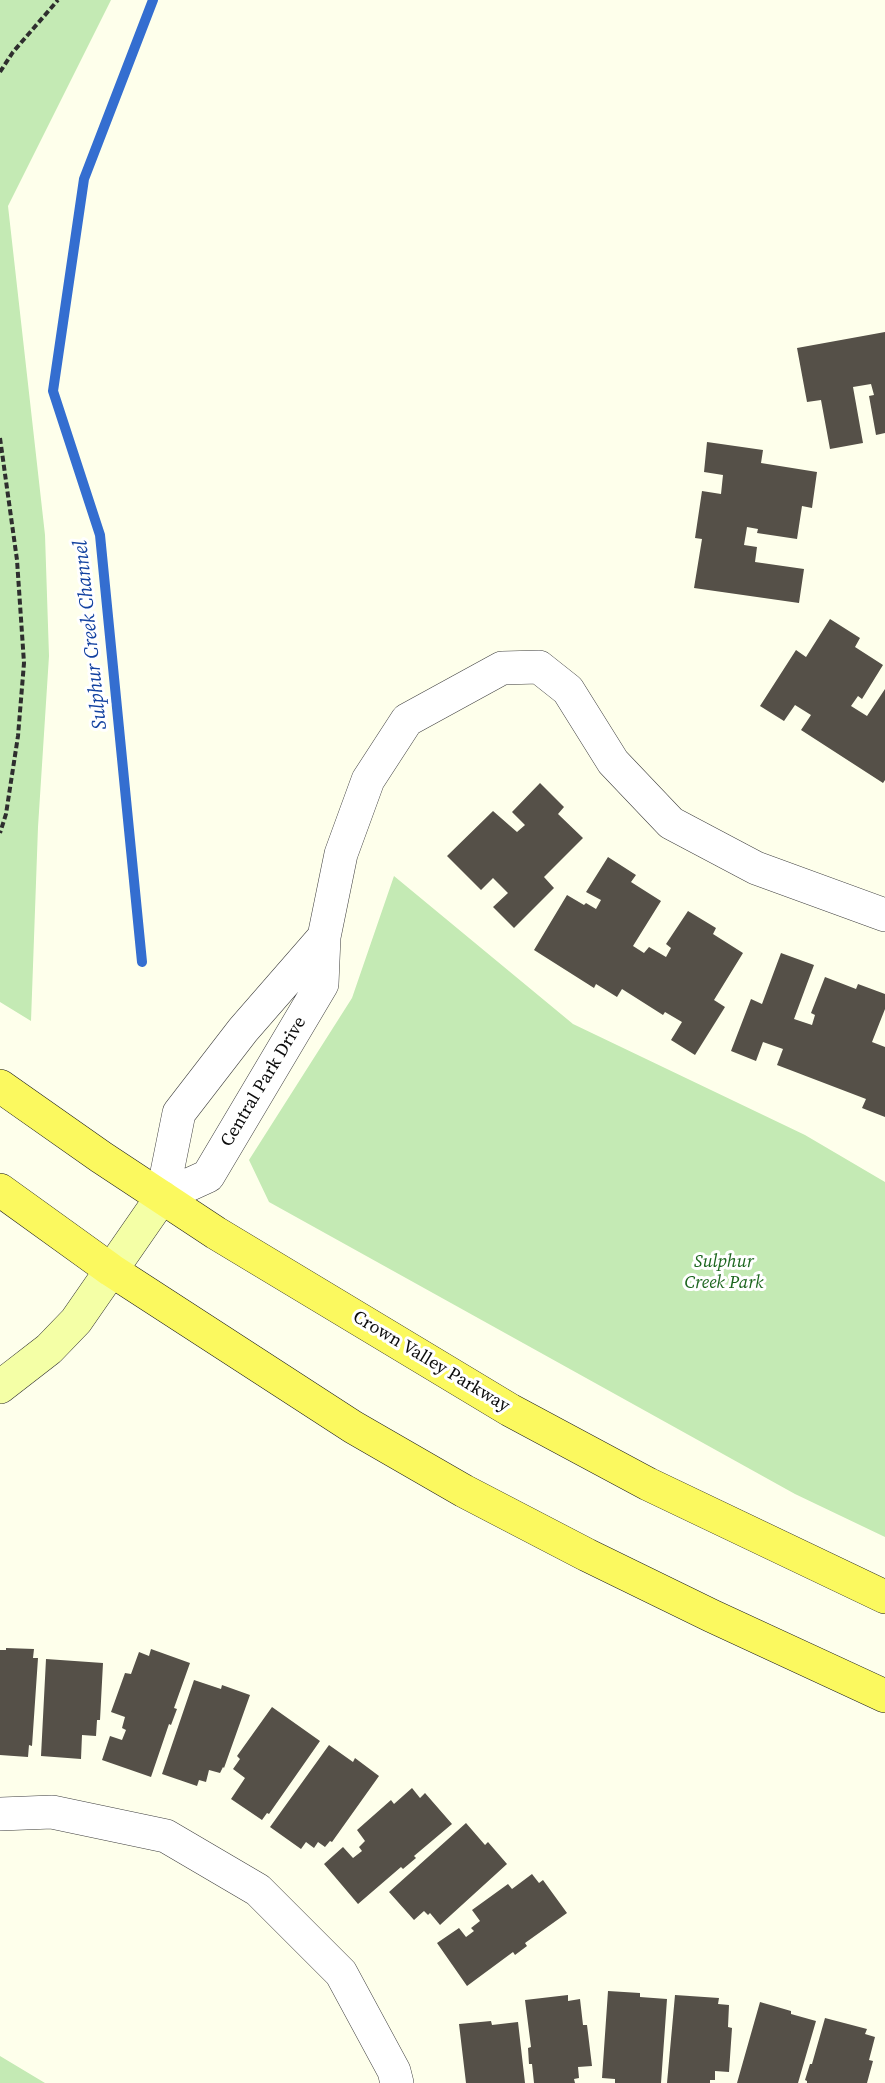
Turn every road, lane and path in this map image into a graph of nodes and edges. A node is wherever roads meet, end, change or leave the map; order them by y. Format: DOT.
graph roads {
  1 [pos="58,0"];
  2 [pos="0,72"];
  3 [pos="0,438"];
  4 [pos="0,833"];
  5 [pos="885,915"];
  6 [pos="324,938"];
  7 [pos="0,1086"];
  8 [pos="0,1190"];
  9 [pos="162,1197"];
  10 [pos="111,1270"];
  11 [pos="0,1387"];
  12 [pos="885,1597"];
  13 [pos="885,1696"];
  14 [pos="0,1814"];
  15 [pos="397,2083"];
  1 -- 2 [label="path"];
  3 -- 4 [label="path"];
  5 -- 6 [label="street, Central Park Drive"];
  6 -- 9 [label="street, Central Park Drive"];
  6 -- 9 [label="street, Central Park Drive"];
  7 -- 9 [label="main road, Crown Valley Parkway"];
  8 -- 10 [label="main road"];
  9 -- 10 [label="street, Central Park Drive"];
  9 -- 12 [label="main road, Crown Valley Parkway"];
  10 -- 11 [label="street, Central Park Drive"];
  10 -- 13 [label="main road"];
  14 -- 15 [label="street"];
}
